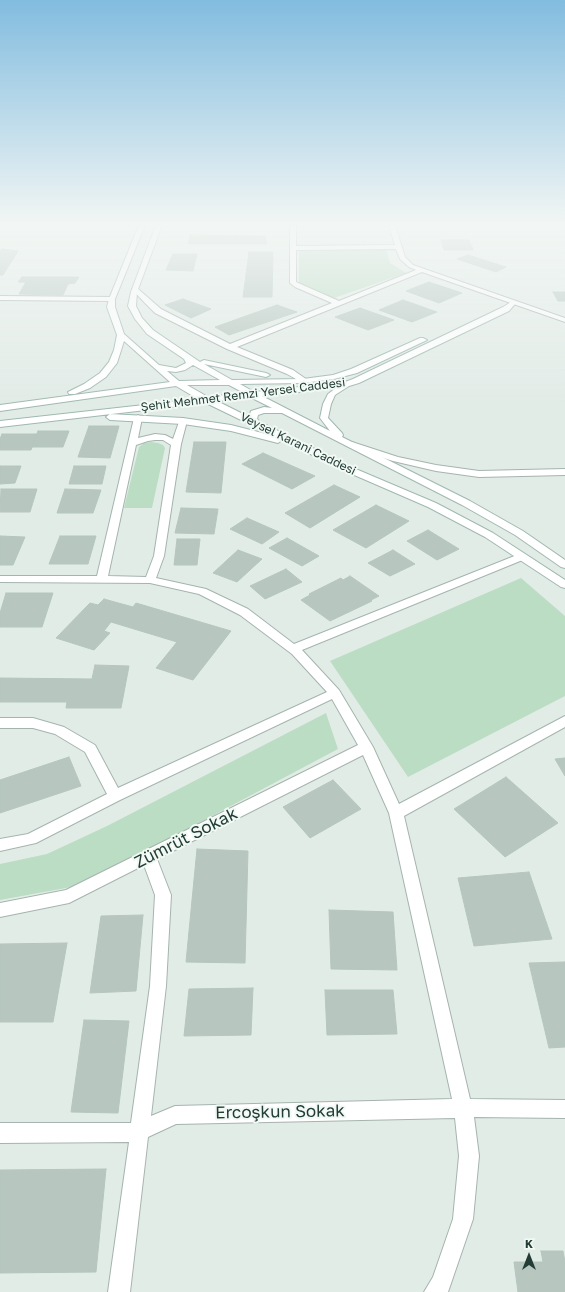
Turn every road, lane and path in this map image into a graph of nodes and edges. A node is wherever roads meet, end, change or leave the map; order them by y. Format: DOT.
graph roads {
  1 [pos="118,285"];
  2 [pos="136,285"];
  3 [pos="296,285"];
  4 [pos="383,285"];
  5 [pos="464,285"];
  6 [pos="135,289"];
  7 [pos="0,298"];
  8 [pos="112,299"];
  9 [pos="338,303"];
  10 [pos="513,303"];
  11 [pos="565,320"];
  12 [pos="121,335"];
  13 [pos="230,347"];
  14 [pos="187,358"];
  15 [pos="156,366"];
  16 [pos="230,381"];
  17 [pos="303,381"];
  18 [pos="177,383"];
  19 [pos="346,384"];
  20 [pos="125,390"];
  21 [pos="255,396"];
  22 [pos="207,400"];
  23 [pos="44,401"];
  24 [pos="0,408"];
  25 [pos="137,413"];
  26 [pos="290,413"];
  27 [pos="183,421"];
  28 [pos="0,424"];
  29 [pos="257,424"];
  30 [pos="134,443"];
  31 [pos="176,444"];
  32 [pos="349,444"];
  33 [pos="303,446"];
  34 [pos="565,472"];
  35 [pos="521,557"];
  36 [pos="565,565"];
  37 [pos="102,578"];
  38 [pos="0,579"];
  39 [pos="150,580"];
  40 [pos="565,585"];
  41 [pos="293,649"];
  42 [pos="335,693"];
  43 [pos="565,721"];
  44 [pos="0,723"];
  45 [pos="366,747"];
  46 [pos="115,796"];
  47 [pos="396,813"];
  48 [pos="0,845"];
  49 [pos="149,857"];
  50 [pos="0,910"];
  51 [pos="463,1108"];
  52 [pos="565,1109"];
  53 [pos="138,1132"];
  54 [pos="0,1133"];
  55 [pos="119,1292"];
  56 [pos="435,1292"];
  1 -- 8 [label="street"];
  2 -- 6 [label="street, Veysel Karani Caddesi"];
  3 -- 9 [label="street"];
  4 -- 9 [label="street"];
  5 -- 10 [label="street"];
  6 -- 13 [label="street"];
  6 -- 14 [label="street, Veysel Karani Caddesi"];
  7 -- 8 [label="street"];
  8 -- 12 [label="street, Veysel Karani Caddesi"];
  9 -- 13 [label="street"];
  10 -- 11 [label="street"];
  10 -- 17 [label="street, Şehit Mehmet Remzi Yersel Caddesi"];
  10 -- 19 [label="street, Şehit Mehmet Remzi Yersel Caddesi"];
  12 -- 15 [label="street, Veysel Karani Caddesi"];
  12 -- 23 [label="street"];
  13 -- 17 [label="street"];
  14 -- 15 [label="street"];
  14 -- 16 [label="street, Veysel Karani Caddesi"];
  14 -- 17 [label="street"];
  15 -- 18 [label="street, Veysel Karani Caddesi"];
  16 -- 17 [label="street, Şehit Mehmet Remzi Yersel Caddesi"];
  16 -- 18 [label="street, Şehit Mehmet Remzi Yersel Caddesi"];
  16 -- 21 [label="street, Veysel Karani Caddesi"];
  18 -- 20 [label="street, Şehit Mehmet Remzi Yersel Caddesi"];
  18 -- 22 [label="street, Veysel Karani Caddesi"];
  19 -- 21 [label="street, Şehit Mehmet Remzi Yersel Caddesi"];
  19 -- 32 [label="street"];
  20 -- 23 [label="street, Şehit Mehmet Remzi Yersel Caddesi"];
  20 -- 25 [label="street"];
  21 -- 22 [label="street, Şehit Mehmet Remzi Yersel Caddesi"];
  21 -- 26 [label="street, Veysel Karani Caddesi"];
  22 -- 25 [label="street, Şehit Mehmet Remzi Yersel Caddesi"];
  22 -- 29 [label="street, Veysel Karani Caddesi"];
  23 -- 24 [label="street, Şehit Mehmet Remzi Yersel Caddesi"];
  25 -- 27 [label="street"];
  25 -- 28 [label="street"];
  25 -- 30 [label="street"];
  26 -- 29 [label="street"];
  26 -- 32 [label="street, Veysel Karani Caddesi"];
  27 -- 31 [label="street"];
  27 -- 33 [label="street"];
  29 -- 33 [label="street, Veysel Karani Caddesi"];
  30 -- 31 [label="street"];
  30 -- 37 [label="street"];
  31 -- 39 [label="street"];
  32 -- 34 [label="street"];
  32 -- 36 [label="street, Veysel Karani Caddesi"];
  33 -- 35 [label="street, Veysel Karani Caddesi"];
  35 -- 40 [label="street, Veysel Karani Caddesi"];
  35 -- 41 [label="street"];
  37 -- 38 [label="street"];
  37 -- 39 [label="street"];
  39 -- 41 [label="street"];
  41 -- 42 [label="street"];
  42 -- 45 [label="street"];
  42 -- 46 [label="street"];
  43 -- 47 [label="street"];
  44 -- 46 [label="street"];
  45 -- 47 [label="street"];
  45 -- 49 [label="street, Zümrüt Sokak"];
  46 -- 48 [label="street"];
  47 -- 51 [label="street"];
  49 -- 50 [label="street, Zümrüt Sokak"];
  49 -- 53 [label="street"];
  51 -- 52 [label="street, Ercoşkun Sokak"];
  51 -- 53 [label="street, Ercoşkun Sokak"];
  51 -- 56 [label="street"];
  53 -- 54 [label="street, Ercoşkun Sokak"];
  53 -- 55 [label="street"];
}
